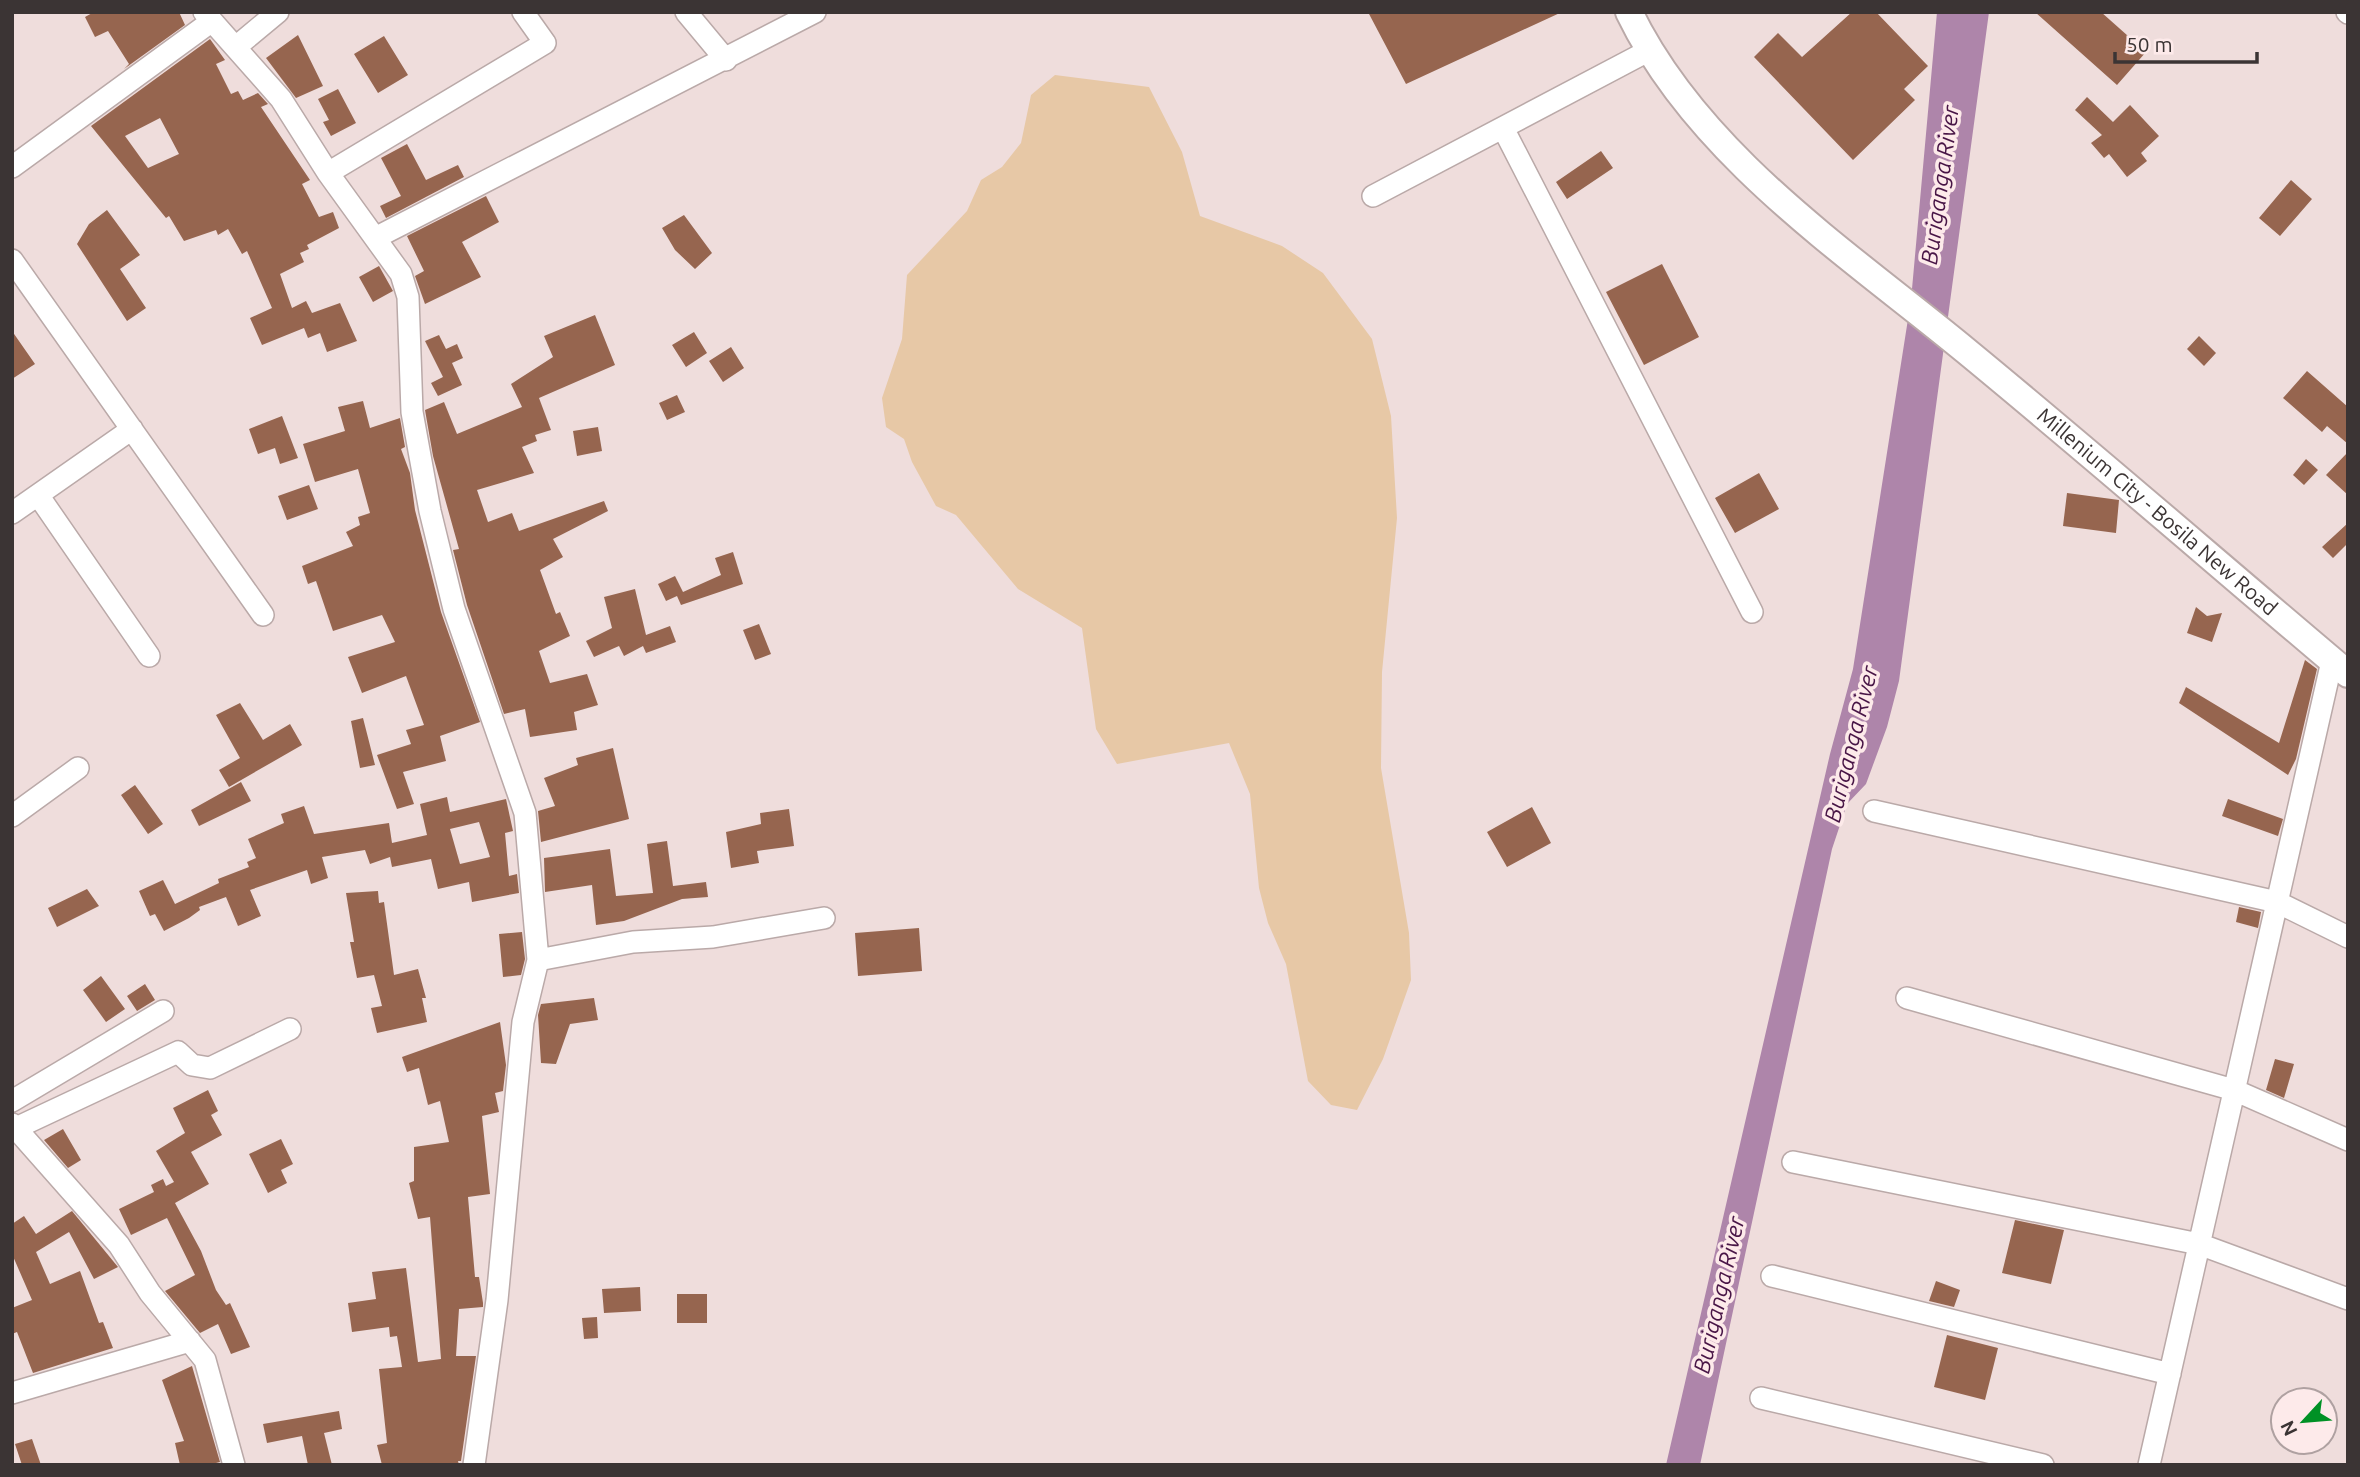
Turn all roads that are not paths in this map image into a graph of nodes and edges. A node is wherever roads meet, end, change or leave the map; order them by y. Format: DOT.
graph roads {
  1 [pos="278,12"];
  2 [pos="523,12"];
  3 [pos="686,12"];
  4 [pos="815,12"];
  5 [pos="1629,12"];
  6 [pos="208,17"];
  7 [pos="237,46"];
  8 [pos="1648,51"];
  9 [pos="726,60"];
  10 [pos="1503,128"];
  11 [pos="12,167"];
  12 [pos="328,173"];
  13 [pos="1373,196"];
  14 [pos="377,237"];
  15 [pos="12,260"];
  16 [pos="132,429"];
  17 [pos="38,495"];
  18 [pos="12,513"];
  19 [pos="1752,611"];
  20 [pos="263,615"];
  21 [pos="149,656"];
  22 [pos="2340,667"];
  23 [pos="78,768"];
  24 [pos="1874,811"];
  25 [pos="12,816"];
  26 [pos="2277,902"];
  27 [pos="824,918"];
  28 [pos="2348,937"];
  29 [pos="538,960"];
  30 [pos="1907,998"];
  31 [pos="163,1011"];
  32 [pos="290,1029"];
  33 [pos="2234,1090"];
  34 [pos="12,1101"];
  35 [pos="14,1126"];
  36 [pos="2348,1140"];
  37 [pos="1793,1162"];
  38 [pos="2199,1244"];
  39 [pos="1772,1276"];
  40 [pos="2348,1299"];
  41 [pos="190,1341"];
  42 [pos="2170,1374"];
  43 [pos="12,1393"];
  44 [pos="1762,1398"];
  45 [pos="234,1465"];
  46 [pos="474,1465"];
  47 [pos="2043,1465"];
  48 [pos="2149,1465"];
  1 -- 7 [label="street"];
  2 -- 12 [label="street"];
  3 -- 9 [label="street"];
  4 -- 9 [label="street"];
  5 -- 8 [label="street, Millenium City - Bosila New Road"];
  6 -- 7 [label="street"];
  6 -- 11 [label="street"];
  7 -- 12 [label="street"];
  8 -- 10 [label="street"];
  8 -- 22 [label="street, Millenium City - Bosila New Road"];
  9 -- 14 [label="street"];
  10 -- 13 [label="street"];
  10 -- 19 [label="street"];
  12 -- 14 [label="street"];
  14 -- 29 [label="street"];
  15 -- 16 [label="street"];
  16 -- 17 [label="street"];
  16 -- 20 [label="street"];
  17 -- 18 [label="street"];
  17 -- 21 [label="street"];
  22 -- 26 [label="street"];
  23 -- 25 [label="street"];
  24 -- 26 [label="street"];
  26 -- 28 [label="street"];
  26 -- 33 [label="street"];
  27 -- 29 [label="street"];
  29 -- 46 [label="street"];
  30 -- 33 [label="street"];
  31 -- 34 [label="street"];
  32 -- 35 [label="street"];
  33 -- 36 [label="street"];
  33 -- 38 [label="street"];
  35 -- 41 [label="street"];
  37 -- 38 [label="street"];
  38 -- 40 [label="street"];
  38 -- 42 [label="street"];
  39 -- 42 [label="street"];
  41 -- 43 [label="street"];
  41 -- 45 [label="street"];
  42 -- 48 [label="street"];
  44 -- 47 [label="street"];
}
